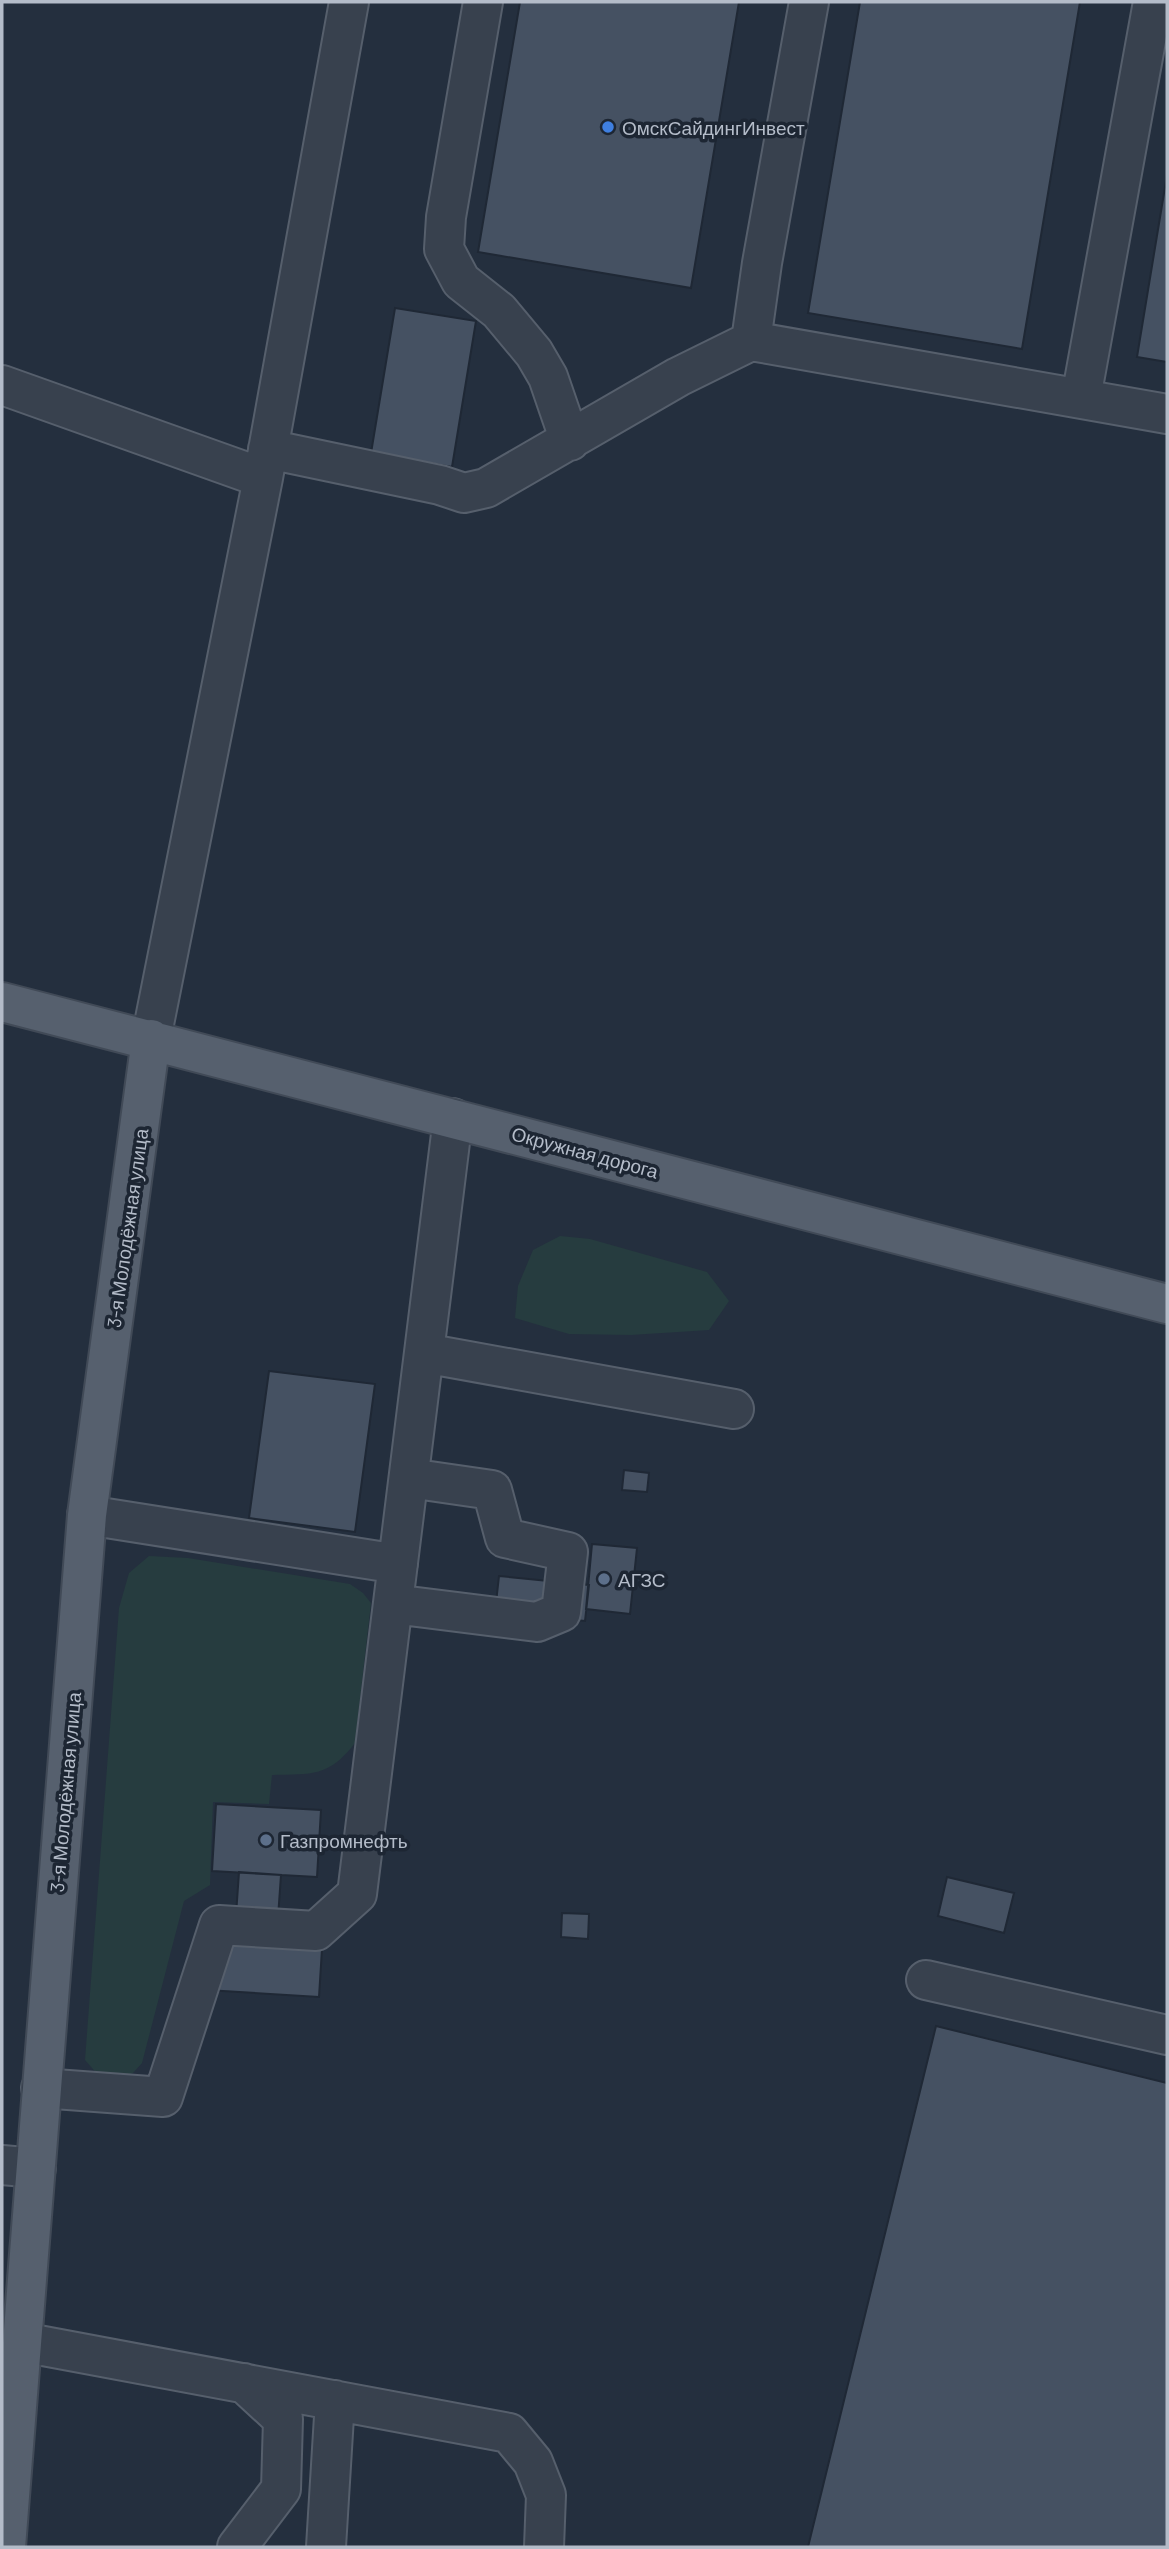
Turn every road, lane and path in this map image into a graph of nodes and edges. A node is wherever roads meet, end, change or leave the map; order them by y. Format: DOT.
graph roads {
  1 [pos="349,2"];
  2 [pos="483,2"];
  3 [pos="809,2"];
  4 [pos="1153,2"];
  5 [pos="751,341"];
  6 [pos="2,385"];
  7 [pos="1081,398"];
  8 [pos="1167,415"];
  9 [pos="569,441"];
  10 [pos="265,463"];
  11 [pos="2,1002"];
  12 [pos="152,1039"];
  13 [pos="453,1118"];
  14 [pos="1167,1304"];
  15 [pos="424,1353"];
  16 [pos="734,1409"];
  17 [pos="409,1478"];
  18 [pos="87,1515"];
  19 [pos="398,1564"];
  20 [pos="393,1604"];
  21 [pos="926,1980"];
  22 [pos="1167,2035"];
  23 [pos="41,2088"];
  24 [pos="19,2167"];
  25 [pos="22,2342"];
  26 [pos="244,2383"];
  27 [pos="335,2400"];
  28 [pos="6,2547"];
  29 [pos="237,2547"];
  30 [pos="326,2547"];
  31 [pos="544,2547"];
  1 -- 10 [label="street"];
  2 -- 9 [label="street"];
  3 -- 5 [label="street"];
  4 -- 7 [label="street"];
  5 -- 7 [label="street"];
  5 -- 9 [label="street"];
  6 -- 10 [label="street"];
  7 -- 8 [label="street"];
  9 -- 10 [label="street"];
  10 -- 12 [label="street"];
  11 -- 12 [label="main road, Окружная дорога"];
  12 -- 13 [label="main road, Окружная дорога"];
  12 -- 18 [label="main road, 3-я Молодёжная улица"];
  13 -- 14 [label="main road, Окружная дорога"];
  13 -- 15 [label="street"];
  15 -- 16 [label="street"];
  15 -- 17 [label="street"];
  17 -- 19 [label="street"];
  17 -- 20 [label="street"];
  18 -- 19 [label="street"];
  18 -- 23 [label="main road, 3-я Молодёжная улица"];
  19 -- 20 [label="street"];
  20 -- 23 [label="street"];
  21 -- 22 [label="street"];
  23 -- 24 [label="main road, 3-я Молодёжная улица"];
  24 -- 25 [label="main road, 3-я Молодёжная улица"];
  25 -- 26 [label="street"];
  25 -- 28 [label="main road, 3-я Молодёжная улица"];
  26 -- 27 [label="street"];
  26 -- 29 [label="street"];
  27 -- 30 [label="street"];
  27 -- 31 [label="street"];
}
